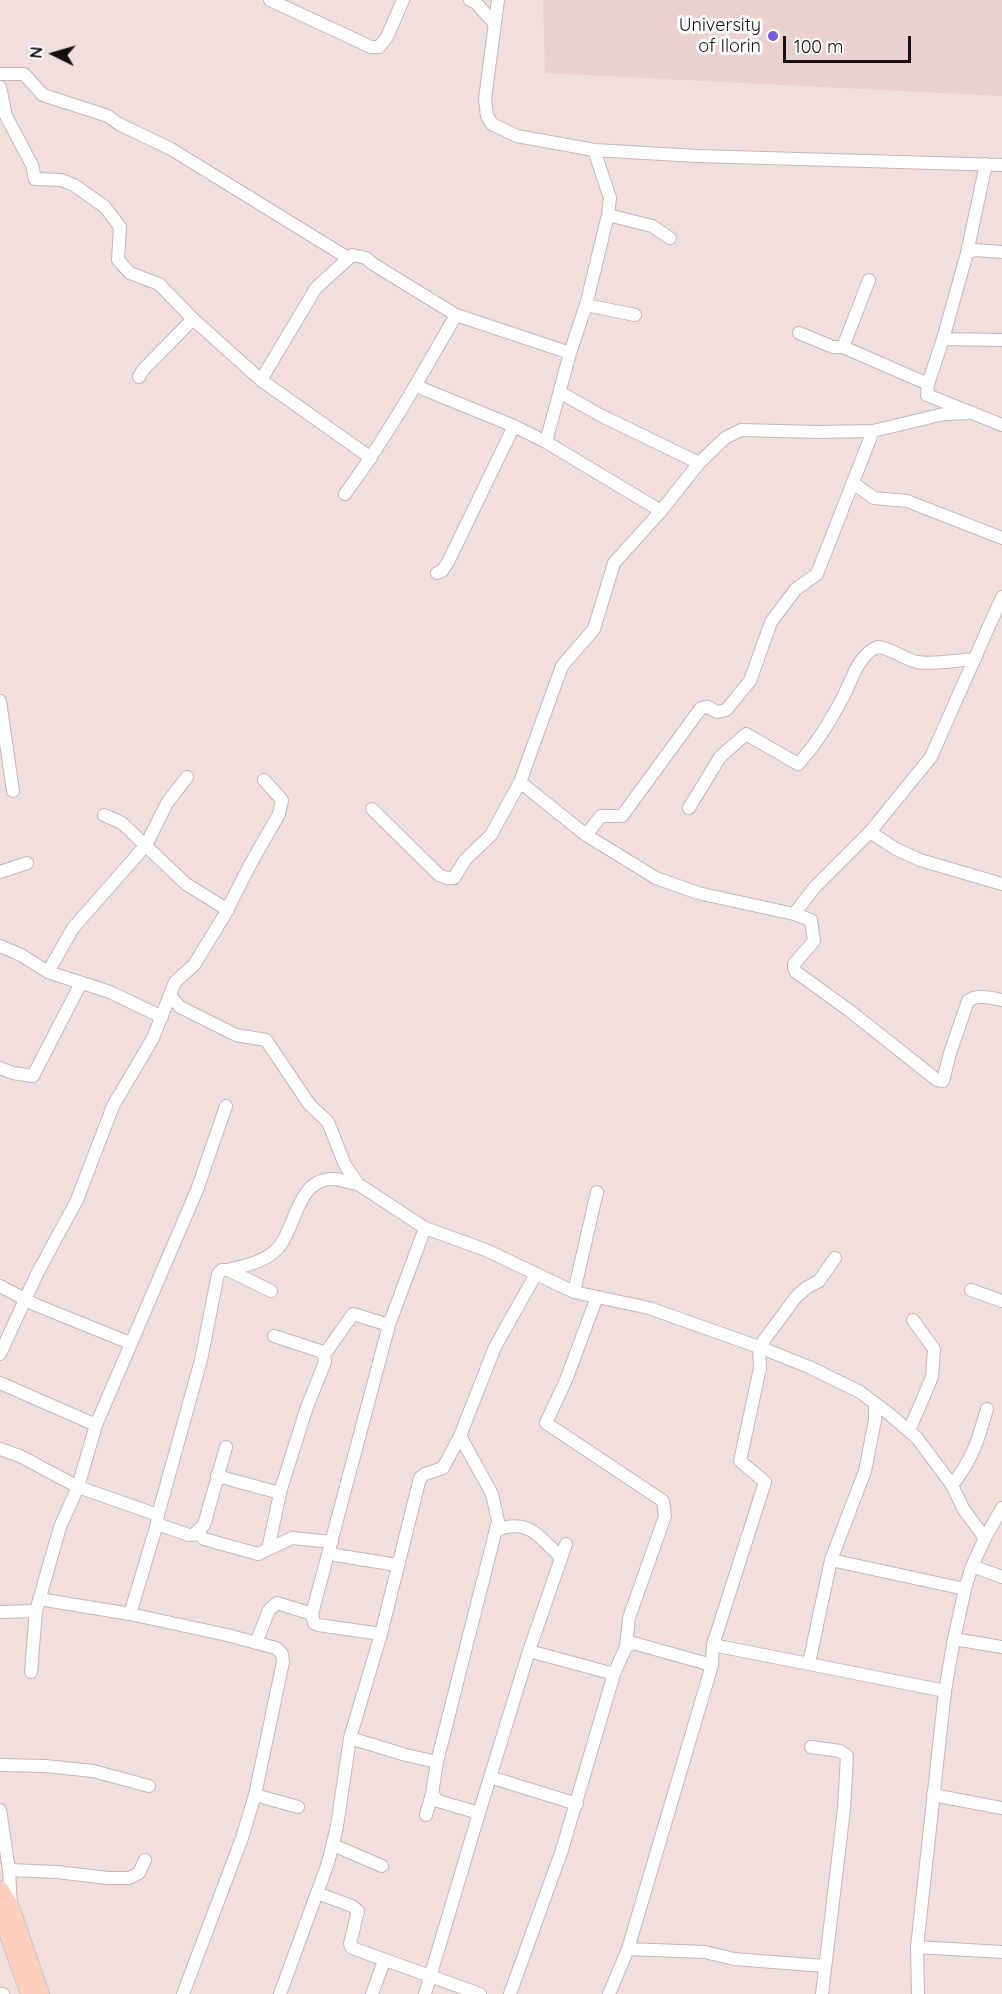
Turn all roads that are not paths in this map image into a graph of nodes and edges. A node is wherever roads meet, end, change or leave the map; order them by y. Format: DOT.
graph roads {
  1 [pos="270,0"];
  2 [pos="403,0"];
  3 [pos="470,0"];
  4 [pos="498,0"];
  5 [pos="495,24"];
  6 [pos="0,74"];
  7 [pos="0,87"];
  8 [pos="594,150"];
  9 [pos="986,164"];
  10 [pos="1002,165"];
  11 [pos="608,215"];
  12 [pos="670,237"];
  13 [pos="1002,252"];
  14 [pos="967,253"];
  15 [pos="348,258"];
  16 [pos="869,280"];
  17 [pos="586,305"];
  18 [pos="456,315"];
  19 [pos="635,315"];
  20 [pos="193,319"];
  21 [pos="799,333"];
  22 [pos="943,339"];
  23 [pos="1002,340"];
  24 [pos="843,347"];
  25 [pos="570,353"];
  26 [pos="139,377"];
  27 [pos="261,380"];
  28 [pos="928,384"];
  29 [pos="416,386"];
  30 [pos="561,393"];
  31 [pos="973,413"];
  32 [pos="1002,425"];
  33 [pos="514,426"];
  34 [pos="873,431"];
  35 [pos="546,442"];
  36 [pos="371,458"];
  37 [pos="699,463"];
  38 [pos="853,483"];
  39 [pos="345,494"];
  40 [pos="661,511"];
  41 [pos="1002,538"];
  42 [pos="437,573"];
  43 [pos="1002,597"];
  44 [pos="975,659"];
  45 [pos="0,701"];
  46 [pos="187,777"];
  47 [pos="264,780"];
  48 [pos="520,782"];
  49 [pos="13,791"];
  50 [pos="689,808"];
  51 [pos="372,809"];
  52 [pos="104,816"];
  53 [pos="870,832"];
  54 [pos="586,835"];
  55 [pos="146,845"];
  56 [pos="27,863"];
  57 [pos="0,872"];
  58 [pos="1002,884"];
  59 [pos="228,910"];
  60 [pos="794,914"];
  61 [pos="0,946"];
  62 [pos="48,972"];
  63 [pos="81,983"];
  64 [pos="170,996"];
  65 [pos="1002,1000"];
  66 [pos="162,1017"];
  67 [pos="0,1068"];
  68 [pos="226,1106"];
  69 [pos="358,1184"];
  70 [pos="597,1192"];
  71 [pos="425,1228"];
  72 [pos="835,1258"];
  73 [pos="228,1270"];
  74 [pos="536,1274"];
  75 [pos="0,1286"];
  76 [pos="971,1290"];
  77 [pos="271,1291"];
  78 [pos="574,1292"];
  79 [pos="597,1297"];
  80 [pos="25,1300"];
  81 [pos="1002,1301"];
  82 [pos="913,1320"];
  83 [pos="389,1325"];
  84 [pos="274,1336"];
  85 [pos="130,1343"];
  86 [pos="759,1347"];
  87 [pos="0,1354"];
  88 [pos="324,1355"];
  89 [pos="0,1383"];
  90 [pos="875,1404"];
  91 [pos="987,1409"];
  92 [pos="96,1425"];
  93 [pos="909,1431"];
  94 [pos="460,1436"];
  95 [pos="226,1448"];
  96 [pos="0,1449"];
  97 [pos="217,1476"];
  98 [pos="952,1485"];
  99 [pos="78,1487"];
  100 [pos="280,1493"];
  101 [pos="1002,1508"];
  102 [pos="158,1520"];
  103 [pos="496,1530"];
  104 [pos="198,1532"];
  105 [pos="985,1538"];
  106 [pos="566,1544"];
  107 [pos="331,1548"];
  108 [pos="268,1549"];
  109 [pos="561,1557"];
  110 [pos="831,1560"];
  111 [pos="397,1565"];
  112 [pos="972,1566"];
  113 [pos="1002,1576"];
  114 [pos="965,1589"];
  115 [pos="38,1605"];
  116 [pos="0,1612"];
  117 [pos="130,1614"];
  118 [pos="312,1614"];
  119 [pos="381,1634"];
  120 [pos="954,1640"];
  121 [pos="256,1643"];
  122 [pos="713,1645"];
  123 [pos="626,1647"];
  124 [pos="1002,1647"];
  125 [pos="529,1651"];
  126 [pos="809,1663"];
  127 [pos="712,1665"];
  128 [pos="31,1672"];
  129 [pos="614,1674"];
  130 [pos="945,1690"];
  131 [pos="350,1738"];
  132 [pos="811,1747"];
  133 [pos="437,1762"];
  134 [pos="0,1765"];
  135 [pos="490,1777"];
  136 [pos="149,1786"];
  137 [pos="432,1794"];
  138 [pos="255,1795"];
  139 [pos="933,1795"];
  140 [pos="577,1804"];
  141 [pos="298,1807"];
  142 [pos="1002,1808"];
  143 [pos="0,1810"];
  144 [pos="478,1813"];
  145 [pos="426,1815"];
  146 [pos="333,1845"];
  147 [pos="145,1860"];
  148 [pos="382,1866"];
  149 [pos="9,1870"];
  150 [pos="0,1889"];
  151 [pos="316,1893"];
  152 [pos="4,1912"];
  153 [pos="917,1947"];
  154 [pos="628,1949"];
  155 [pos="1002,1952"];
  156 [pos="384,1961"];
  157 [pos="824,1966"];
  158 [pos="429,1977"];
  159 [pos="29,1994"];
  160 [pos="41,1994"];
  161 [pos="183,1994"];
  162 [pos="280,1994"];
  163 [pos="372,1994"];
  164 [pos="425,1994"];
  165 [pos="480,1994"];
  166 [pos="510,1994"];
  167 [pos="609,1994"];
  168 [pos="822,1994"];
  169 [pos="918,1994"];
  1 -- 2 [label="street"];
  3 -- 5 [label="street"];
  4 -- 5 [label="street"];
  5 -- 8 [label="street"];
  6 -- 15 [label="street"];
  7 -- 20 [label="street"];
  8 -- 9 [label="street"];
  8 -- 11 [label="street"];
  9 -- 10 [label="street"];
  9 -- 14 [label="street"];
  11 -- 12 [label="street"];
  11 -- 17 [label="street"];
  13 -- 14 [label="street"];
  14 -- 22 [label="street"];
  15 -- 18 [label="street"];
  15 -- 27 [label="street"];
  16 -- 24 [label="street"];
  17 -- 19 [label="street"];
  17 -- 25 [label="street"];
  18 -- 25 [label="street"];
  18 -- 29 [label="street"];
  20 -- 26 [label="street"];
  20 -- 27 [label="street"];
  21 -- 24 [label="street"];
  22 -- 23 [label="street"];
  22 -- 28 [label="street"];
  24 -- 28 [label="street"];
  25 -- 30 [label="street"];
  27 -- 36 [label="street"];
  28 -- 31 [label="street"];
  29 -- 33 [label="street"];
  29 -- 36 [label="street"];
  30 -- 35 [label="street"];
  30 -- 37 [label="street"];
  31 -- 32 [label="street"];
  31 -- 34 [label="street"];
  33 -- 35 [label="street"];
  33 -- 42 [label="street"];
  34 -- 37 [label="street"];
  34 -- 38 [label="street"];
  35 -- 40 [label="street"];
  36 -- 39 [label="street"];
  37 -- 40 [label="street"];
  38 -- 41 [label="street"];
  38 -- 54 [label="street"];
  40 -- 48 [label="street"];
  43 -- 44 [label="street"];
  44 -- 50 [label="street"];
  44 -- 53 [label="street"];
  45 -- 49 [label="street"];
  46 -- 55 [label="street"];
  47 -- 59 [label="street"];
  48 -- 51 [label="street"];
  48 -- 54 [label="street"];
  52 -- 55 [label="street"];
  53 -- 58 [label="street"];
  53 -- 60 [label="street"];
  54 -- 60 [label="street"];
  55 -- 59 [label="street"];
  55 -- 62 [label="street"];
  56 -- 57 [label="street"];
  59 -- 64 [label="street"];
  60 -- 65 [label="street"];
  61 -- 62 [label="street"];
  62 -- 63 [label="street"];
  63 -- 66 [label="street"];
  63 -- 67 [label="street"];
  64 -- 66 [label="street"];
  64 -- 69 [label="street"];
  66 -- 80 [label="street"];
  68 -- 85 [label="street"];
  69 -- 71 [label="street"];
  69 -- 73 [label="street"];
  70 -- 78 [label="street"];
  71 -- 74 [label="street"];
  71 -- 83 [label="street"];
  72 -- 86 [label="street"];
  73 -- 77 [label="street"];
  73 -- 102 [label="street"];
  74 -- 78 [label="street"];
  74 -- 94 [label="street"];
  75 -- 80 [label="street"];
  76 -- 81 [label="street"];
  78 -- 79 [label="street"];
  79 -- 86 [label="street"];
  79 -- 123 [label="street"];
  80 -- 85 [label="street"];
  80 -- 87 [label="street"];
  82 -- 93 [label="street"];
  83 -- 88 [label="street"];
  83 -- 107 [label="street"];
  84 -- 88 [label="street"];
  85 -- 92 [label="street"];
  86 -- 90 [label="street"];
  86 -- 122 [label="street"];
  88 -- 100 [label="street"];
  89 -- 92 [label="street"];
  90 -- 93 [label="street"];
  90 -- 110 [label="street"];
  91 -- 98 [label="street"];
  92 -- 99 [label="street"];
  93 -- 98 [label="street"];
  94 -- 103 [label="street"];
  94 -- 111 [label="street"];
  95 -- 97 [label="street"];
  96 -- 99 [label="street"];
  97 -- 100 [label="street"];
  97 -- 104 [label="street"];
  98 -- 105 [label="street"];
  99 -- 102 [label="street"];
  99 -- 115 [label="street"];
  100 -- 108 [label="street"];
  101 -- 105 [label="street"];
  102 -- 104 [label="street"];
  102 -- 117 [label="street"];
  103 -- 109 [label="street"];
  103 -- 133 [label="street"];
  104 -- 108 [label="street"];
  105 -- 112 [label="street"];
  106 -- 109 [label="street"];
  107 -- 108 [label="street"];
  107 -- 111 [label="street"];
  107 -- 118 [label="street"];
  109 -- 125 [label="street"];
  110 -- 114 [label="street"];
  110 -- 126 [label="street"];
  111 -- 119 [label="street"];
  112 -- 113 [label="street"];
  112 -- 114 [label="street"];
  114 -- 120 [label="street"];
  115 -- 116 [label="street"];
  115 -- 117 [label="street"];
  115 -- 128 [label="street"];
  117 -- 121 [label="street"];
  118 -- 119 [label="street"];
  118 -- 121 [label="street"];
  119 -- 131 [label="street"];
  120 -- 124 [label="street"];
  120 -- 130 [label="street"];
  121 -- 138 [label="street"];
  122 -- 126 [label="street"];
  122 -- 127 [label="street"];
  123 -- 127 [label="street"];
  123 -- 129 [label="street"];
  125 -- 129 [label="street"];
  125 -- 135 [label="street"];
  126 -- 130 [label="street"];
  127 -- 154 [label="street"];
  129 -- 140 [label="street"];
  130 -- 139 [label="street"];
  131 -- 133 [label="street"];
  131 -- 146 [label="street"];
  132 -- 157 [label="street"];
  133 -- 137 [label="street"];
  134 -- 136 [label="street"];
  135 -- 140 [label="street"];
  135 -- 144 [label="street"];
  137 -- 144 [label="street"];
  137 -- 145 [label="street"];
  138 -- 141 [label="street"];
  138 -- 161 [label="street"];
  139 -- 142 [label="street"];
  139 -- 153 [label="street"];
  140 -- 166 [label="street"];
  143 -- 149 [label="street"];
  144 -- 158 [label="street"];
  146 -- 148 [label="street"];
  146 -- 151 [label="street"];
  147 -- 149 [label="street"];
  149 -- 152 [label="street"];
  150 -- 152 [label="main road"];
  151 -- 156 [label="street"];
  151 -- 162 [label="street"];
  152 -- 159 [label="main road"];
  152 -- 160 [label="main road"];
  153 -- 155 [label="street"];
  153 -- 169 [label="street"];
  154 -- 157 [label="street"];
  154 -- 167 [label="street"];
  156 -- 158 [label="street"];
  156 -- 163 [label="street"];
  157 -- 168 [label="street"];
  158 -- 164 [label="street"];
  158 -- 165 [label="street"];
}
